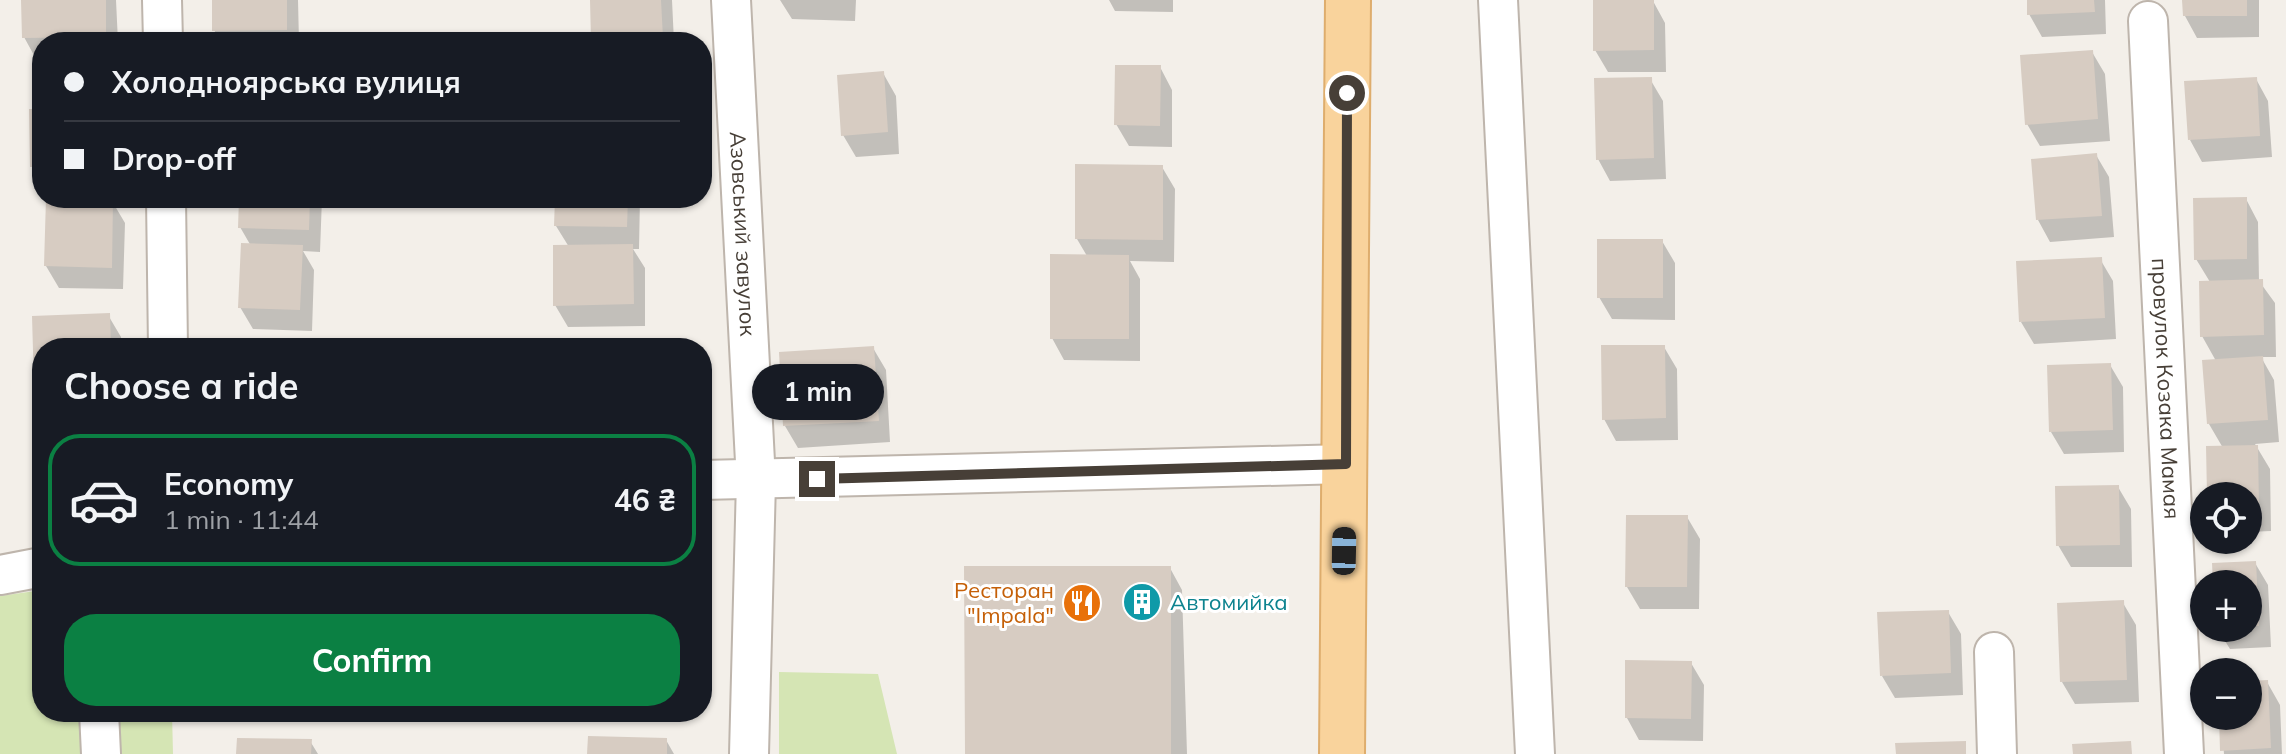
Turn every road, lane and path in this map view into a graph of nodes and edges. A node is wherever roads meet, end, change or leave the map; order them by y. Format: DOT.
graph roads {
  1 [pos="162,0"];
  2 [pos="731,0"];
  3 [pos="1348,0"];
  4 [pos="1498,0"];
  5 [pos="2148,21"];
  6 [pos="163,32"];
  7 [pos="166,208"];
  8 [pos="168,338"];
  9 [pos="1346,464"];
  10 [pos="712,480"];
  11 [pos="756,481"];
  12 [pos="32,569"];
  13 [pos="0,575"];
  14 [pos="1994,652"];
  15 [pos="99,722"];
  16 [pos="101,754"];
  17 [pos="749,754"];
  18 [pos="1342,754"];
  19 [pos="1535,754"];
  20 [pos="1997,754"];
  21 [pos="2184,754"];
  1 -- 6 [label="street"];
  2 -- 11 [label="street, Азовський завулок"];
  3 -- 9 [label="main road"];
  4 -- 19 [label="street"];
  5 -- 21 [label="street, провулок Козака Мамая"];
  7 -- 8 [label="street"];
  9 -- 11 [label="street"];
  9 -- 18 [label="main road"];
  10 -- 11 [label="street"];
  11 -- 17 [label="street, Азовський завулок"];
  12 -- 13 [label="street"];
  14 -- 20 [label="street"];
  15 -- 16 [label="street"];
}
